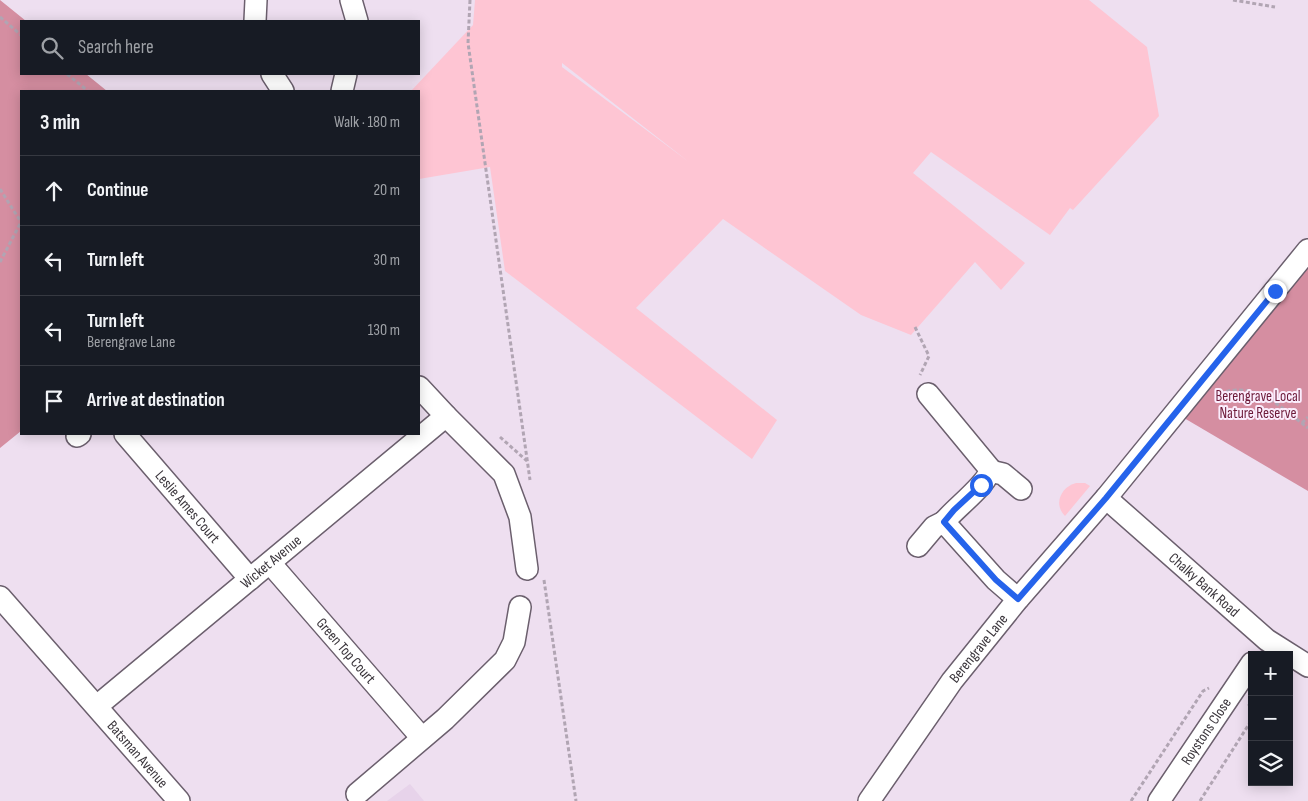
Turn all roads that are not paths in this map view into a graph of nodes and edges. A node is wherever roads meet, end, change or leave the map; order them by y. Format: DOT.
graph roads {
  1 [pos="256,0"];
  2 [pos="352,0"];
  3 [pos="255,20"];
  4 [pos="358,20"];
  5 [pos="273,75"];
  6 [pos="346,75"];
  7 [pos="282,90"];
  8 [pos="342,90"];
  9 [pos="1308,250"];
  10 [pos="420,388"];
  11 [pos="928,394"];
  12 [pos="446,416"];
  13 [pos="126,435"];
  14 [pos="990,471"];
  15 [pos="1022,489"];
  16 [pos="1106,498"];
  17 [pos="944,522"];
  18 [pos="918,546"];
  19 [pos="270,562"];
  20 [pos="535,573"];
  21 [pos="250,579"];
  22 [pos="0,597"];
  23 [pos="1018,599"];
  24 [pos="520,608"];
  25 [pos="1262,648"];
  26 [pos="1308,666"];
  27 [pos="1248,669"];
  28 [pos="97,706"];
  29 [pos="422,738"];
  30 [pos="357,794"];
  31 [pos="179,801"];
  32 [pos="869,801"];
  33 [pos="1159,801"];
  1 -- 3 [label="street"];
  2 -- 4 [label="street"];
  5 -- 7 [label="street"];
  6 -- 8 [label="street"];
  9 -- 16 [label="street, Berengrave Lane"];
  10 -- 12 [label="street"];
  11 -- 14 [label="street"];
  12 -- 19 [label="street, Wicket Avenue"];
  12 -- 20 [label="street"];
  13 -- 21 [label="street, Leslie Ames Court"];
  14 -- 15 [label="street"];
  14 -- 17 [label="street"];
  16 -- 23 [label="street, Berengrave Lane"];
  16 -- 25 [label="street, Chalky Bank Road"];
  17 -- 18 [label="street"];
  17 -- 23 [label="street"];
  19 -- 21 [label="street, Wicket Avenue"];
  19 -- 29 [label="street, Green Top Court"];
  21 -- 28 [label="street, Wicket Avenue"];
  22 -- 28 [label="street, Batsman Avenue"];
  23 -- 32 [label="street, Berengrave Lane"];
  24 -- 29 [label="street"];
  25 -- 26 [label="street, Chalky Bank Road"];
  27 -- 33 [label="street, Roystons Close"];
  28 -- 31 [label="street, Batsman Avenue"];
  29 -- 30 [label="street"];
}
